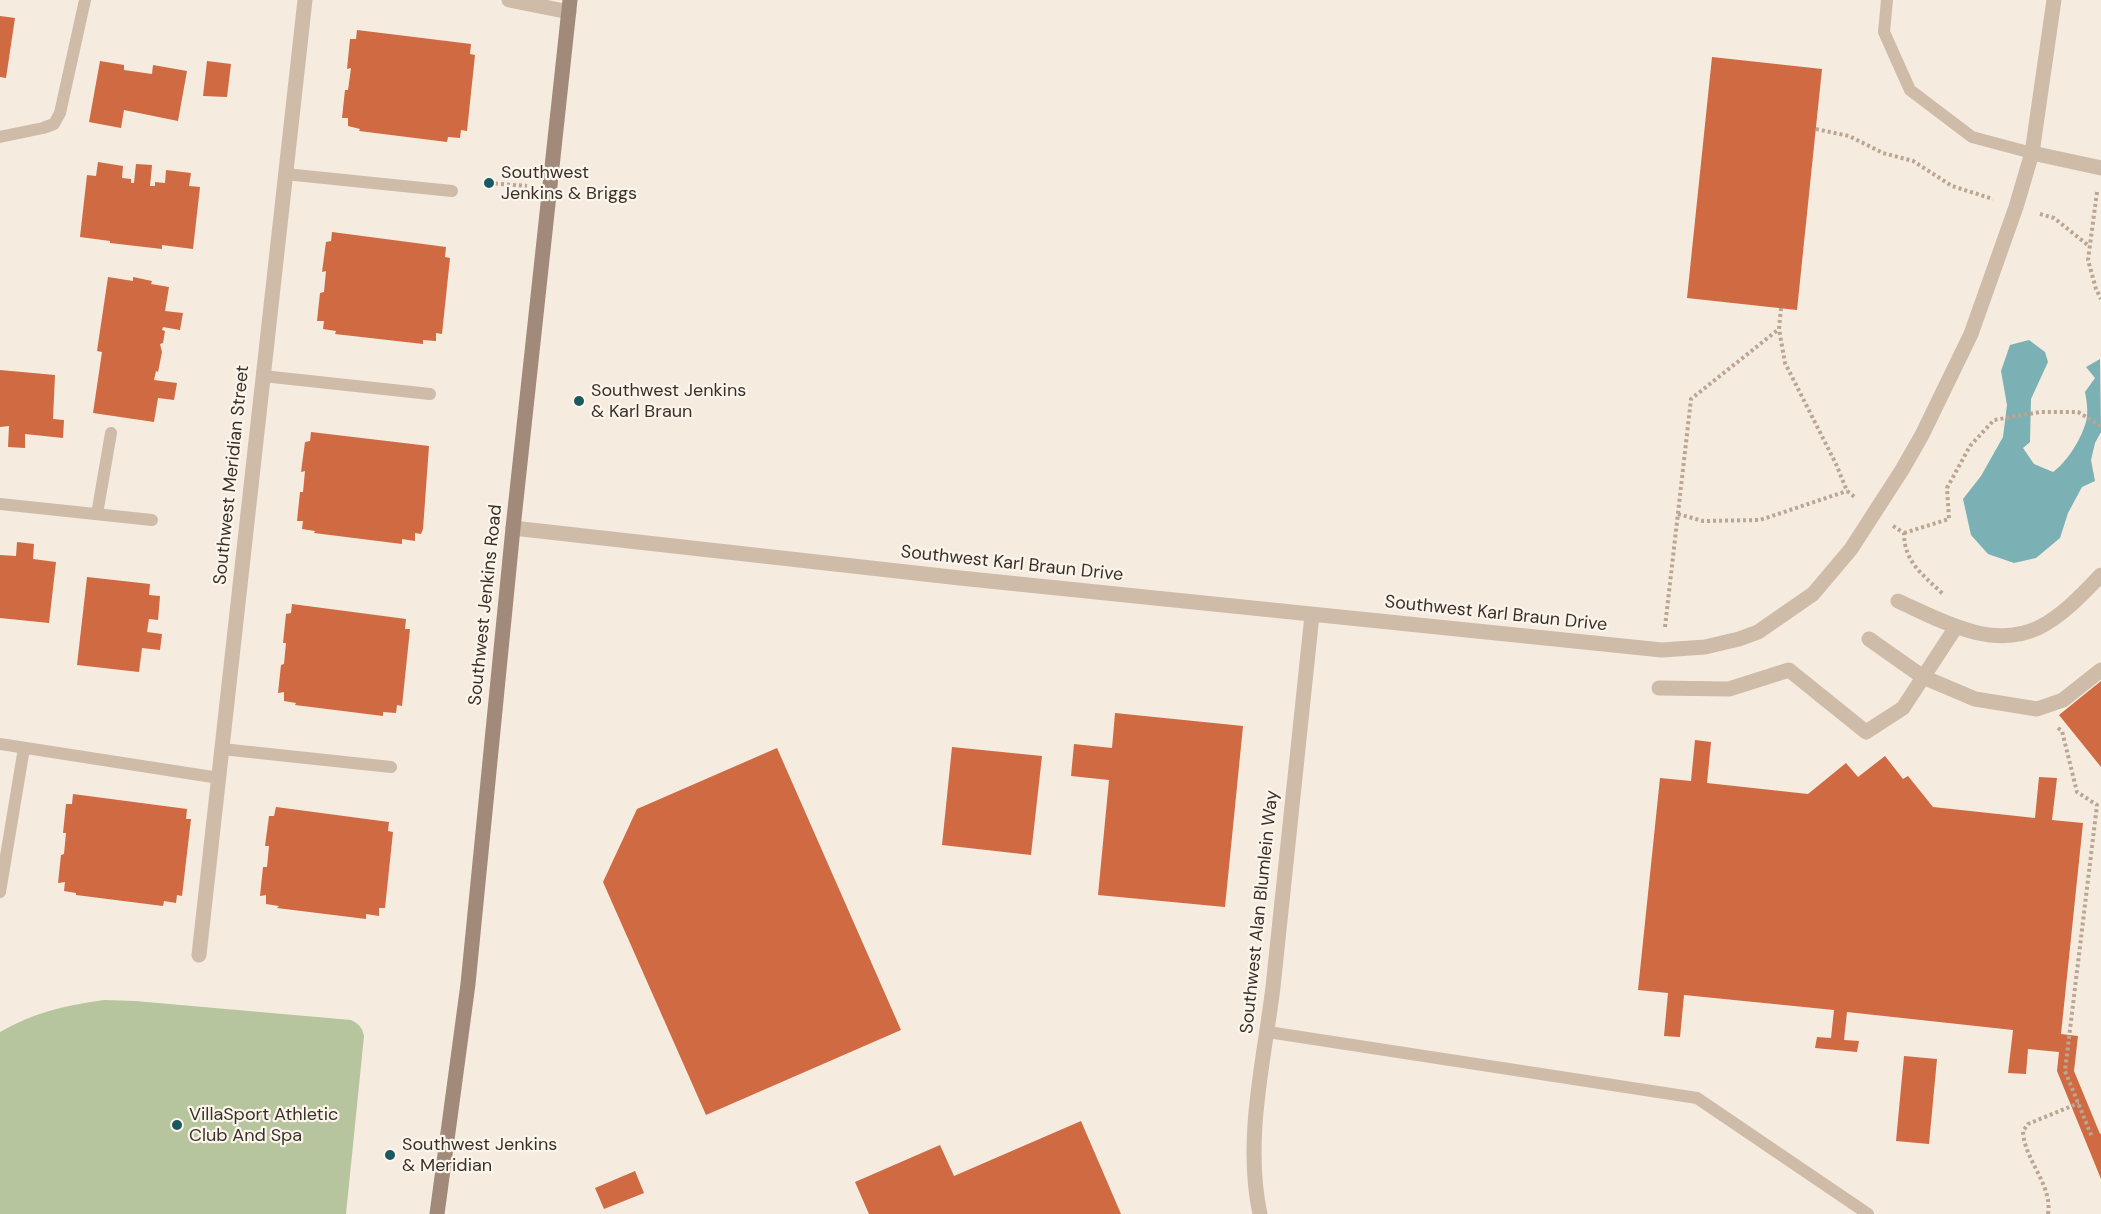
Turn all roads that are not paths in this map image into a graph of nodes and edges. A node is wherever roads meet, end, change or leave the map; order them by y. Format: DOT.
graph roads {
  1 [pos="85,0"];
  2 [pos="305,0"];
  3 [pos="508,0"];
  4 [pos="1887,0"];
  5 [pos="2054,0"];
  6 [pos="570,6"];
  7 [pos="0,137"];
  8 [pos="2032,153"];
  9 [pos="2101,168"];
  10 [pos="285,174"];
  11 [pos="452,191"];
  12 [pos="263,376"];
  13 [pos="430,394"];
  14 [pos="111,433"];
  15 [pos="0,504"];
  16 [pos="97,514"];
  17 [pos="152,520"];
  18 [pos="513,528"];
  19 [pos="2101,575"];
  20 [pos="1898,601"];
  21 [pos="1312,615"];
  22 [pos="1956,627"];
  23 [pos="1869,639"];
  24 [pos="2101,670"];
  25 [pos="1923,677"];
  26 [pos="1659,688"];
  27 [pos="0,744"];
  28 [pos="24,748"];
  29 [pos="222,749"];
  30 [pos="392,767"];
  31 [pos="219,778"];
  32 [pos="0,892"];
  33 [pos="200,955"];
  34 [pos="1268,1032"];
  35 [pos="436,1214"];
  36 [pos="1260,1214"];
  37 [pos="1868,1214"];
  1 -- 7 [label="lane"];
  2 -- 10 [label="street, Southwest Meridian Street"];
  3 -- 6 [label="street"];
  4 -- 8 [label="lane"];
  5 -- 8 [label="street, Southwest Karl Braun Drive"];
  6 -- 18 [label="main road, Southwest Jenkins Road"];
  8 -- 9 [label="street"];
  8 -- 21 [label="street, Southwest Karl Braun Drive"];
  10 -- 11 [label="lane"];
  10 -- 12 [label="street, Southwest Meridian Street"];
  12 -- 13 [label="lane"];
  12 -- 29 [label="street, Southwest Meridian Street"];
  14 -- 16 [label="lane"];
  15 -- 16 [label="lane"];
  16 -- 17 [label="lane"];
  18 -- 21 [label="street, Southwest Karl Braun Drive"];
  18 -- 35 [label="main road, Southwest Jenkins Road"];
  19 -- 22 [label="street"];
  20 -- 22 [label="street"];
  21 -- 34 [label="street, Southwest Alan Blumlein Way"];
  22 -- 25 [label="street"];
  23 -- 25 [label="street"];
  24 -- 25 [label="street"];
  25 -- 26 [label="street"];
  27 -- 28 [label="lane"];
  28 -- 31 [label="lane"];
  28 -- 32 [label="lane"];
  29 -- 30 [label="lane"];
  29 -- 31 [label="street, Southwest Meridian Street"];
  31 -- 33 [label="street, Southwest Meridian Street"];
  34 -- 36 [label="street, Southwest Alan Blumlein Way"];
  34 -- 37 [label="lane"];
}
